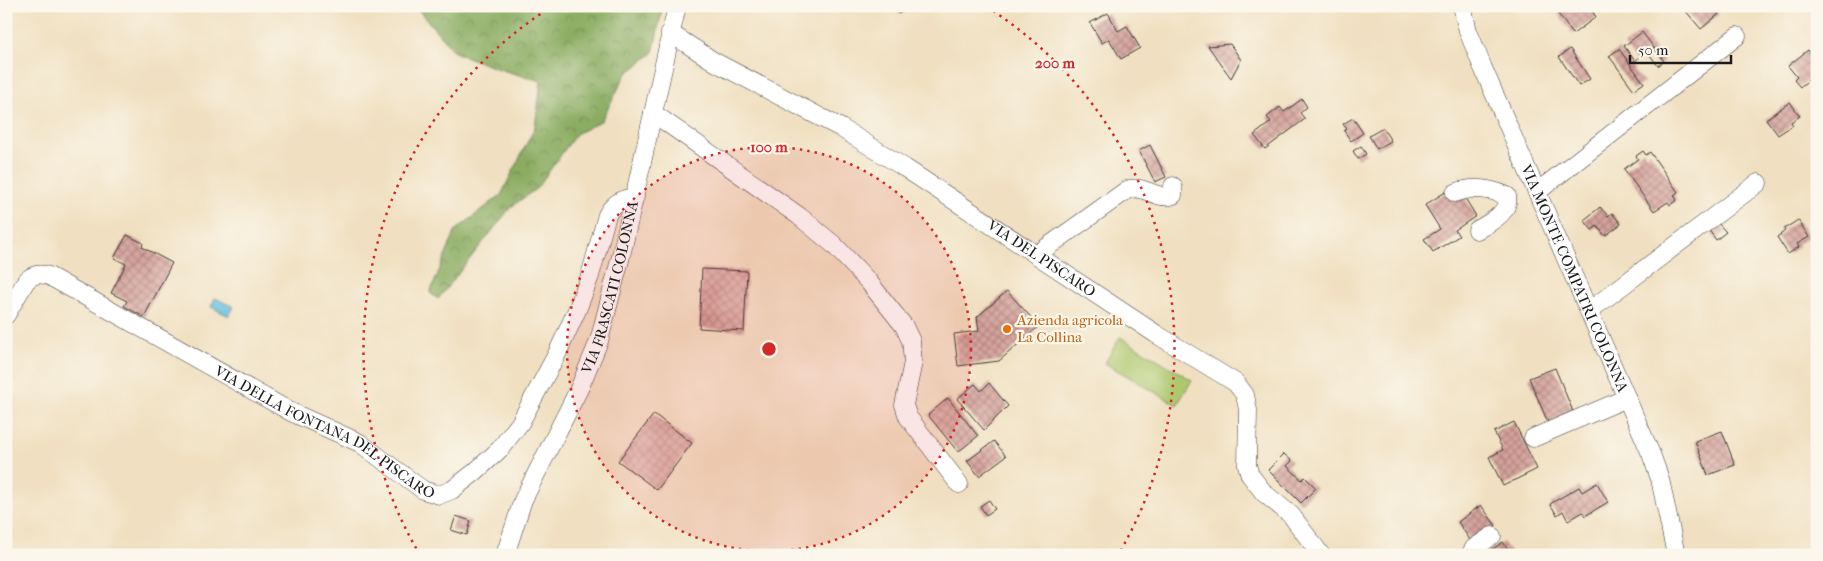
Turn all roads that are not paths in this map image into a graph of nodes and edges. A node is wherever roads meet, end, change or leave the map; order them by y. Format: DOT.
graph roads {
  1 [pos="677,6"];
  2 [pos="1462,6"];
  3 [pos="670,33"];
  4 [pos="1737,36"];
  5 [pos="653,113"];
  6 [pos="1758,183"];
  7 [pos="1173,186"];
  8 [pos="1535,188"];
  9 [pos="1455,193"];
  10 [pos="1507,196"];
  11 [pos="635,197"];
  12 [pos="1477,230"];
  13 [pos="1036,255"];
  14 [pos="1589,311"];
  15 [pos="6,315"];
  16 [pos="1627,398"];
  17 [pos="1532,438"];
  18 [pos="959,484"];
  19 [pos="1492,536"];
  20 [pos="505,555"];
  21 [pos="1321,555"];
  22 [pos="1470,555"];
  23 [pos="1676,555"];
  1 -- 3 [label="street, VIA FRASCATI COLONNA"];
  2 -- 8 [label="street, VIA MONTE COMPATRI COLONNA"];
  3 -- 5 [label="street, VIA FRASCATI COLONNA"];
  3 -- 13 [label="street, VIA DEL PISCARO"];
  4 -- 8 [label="street"];
  5 -- 11 [label="street, VIA FRASCATI COLONNA"];
  5 -- 18 [label="street"];
  6 -- 14 [label="street"];
  7 -- 13 [label="street"];
  8 -- 10 [label="street"];
  8 -- 14 [label="street, VIA MONTE COMPATRI COLONNA"];
  9 -- 10 [label="street"];
  10 -- 12 [label="street"];
  11 -- 15 [label="street, VIA DELLA FONTANA DEL PISCARO"];
  11 -- 20 [label="street, VIA FRASCATI COLONNA"];
  13 -- 21 [label="street, VIA DEL PISCARO"];
  14 -- 16 [label="street, VIA MONTE COMPATRI COLONNA"];
  16 -- 17 [label="street"];
  16 -- 23 [label="street, VIA MONTE COMPATRI COLONNA"];
  19 -- 22 [label="street"];
}
